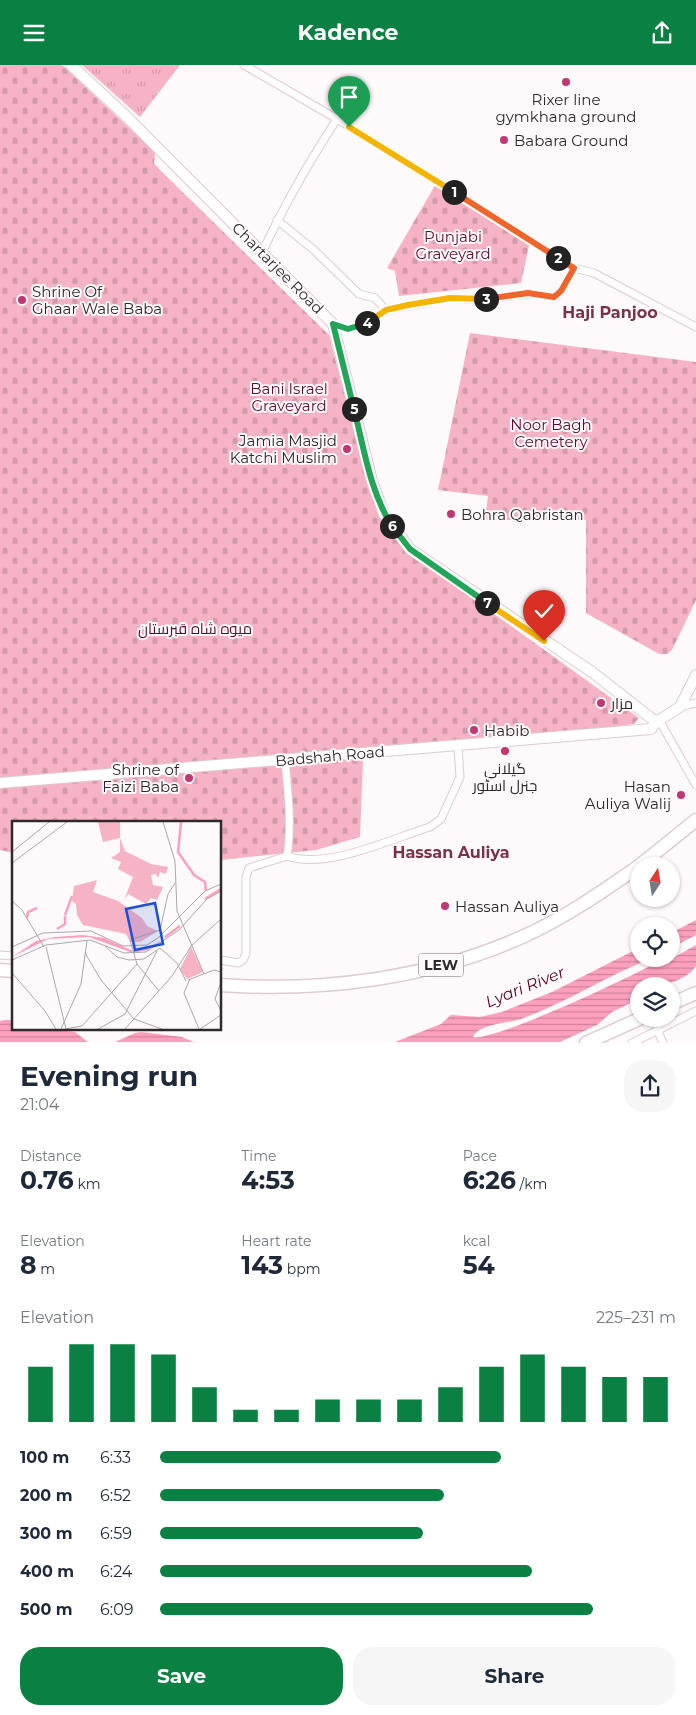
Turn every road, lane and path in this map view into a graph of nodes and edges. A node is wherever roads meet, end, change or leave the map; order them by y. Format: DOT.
graph roads {
  1 [pos="71,65"];
  2 [pos="244,65"];
  3 [pos="337,119"];
  4 [pos="277,220"];
  5 [pos="262,253"];
  6 [pos="574,268"];
  7 [pos="386,310"];
  8 [pos="333,324"];
  9 [pos="696,327"];
  10 [pos="696,675"];
  11 [pos="696,703"];
  12 [pos="680,707"];
  13 [pos="657,721"];
  14 [pos="458,745"];
  15 [pos="285,760"];
  16 [pos="0,783"];
  17 [pos="696,785"];
  18 [pos="696,820"];
  19 [pos="287,856"];
  20 [pos="650,857"];
  21 [pos="630,872"];
  22 [pos="221,961"];
  23 [pos="221,985"];
  24 [pos="696,993"];
  25 [pos="680,1000"];
  26 [pos="696,1011"];
  27 [pos="630,1023"];
  28 [pos="657,1029"];
  29 [pos="586,1043"];
  30 [pos="632,1043"];
  31 [pos="663,1043"];
  1 -- 5 [label="street, Chartarjee Road"];
  2 -- 3 [label="street"];
  3 -- 4 [label="street"];
  3 -- 6 [label="street"];
  4 -- 5 [label="street"];
  4 -- 7 [label="street"];
  5 -- 8 [label="street, Chartarjee Road"];
  6 -- 7 [label="street"];
  6 -- 9 [label="street"];
  7 -- 8 [label="street"];
  8 -- 13 [label="street, Chartarjee Road"];
  10 -- 12 [label="street"];
  11 -- 12 [label="street"];
  12 -- 13 [label="street, Badshah Road"];
  13 -- 14 [label="street, Badshah Road"];
  13 -- 17 [label="street"];
  14 -- 15 [label="street, Badshah Road"];
  14 -- 19 [label="street"];
  15 -- 16 [label="street, Badshah Road"];
  15 -- 19 [label="street"];
  18 -- 20 [label="highway, LEW"];
  19 -- 22 [label="street"];
  21 -- 23 [label="highway, LEW"];
  24 -- 25 [label="highway"];
  26 -- 28 [label="street"];
  27 -- 29 [label="highway"];
  28 -- 30 [label="street"];
  28 -- 31 [label="street"];
}
